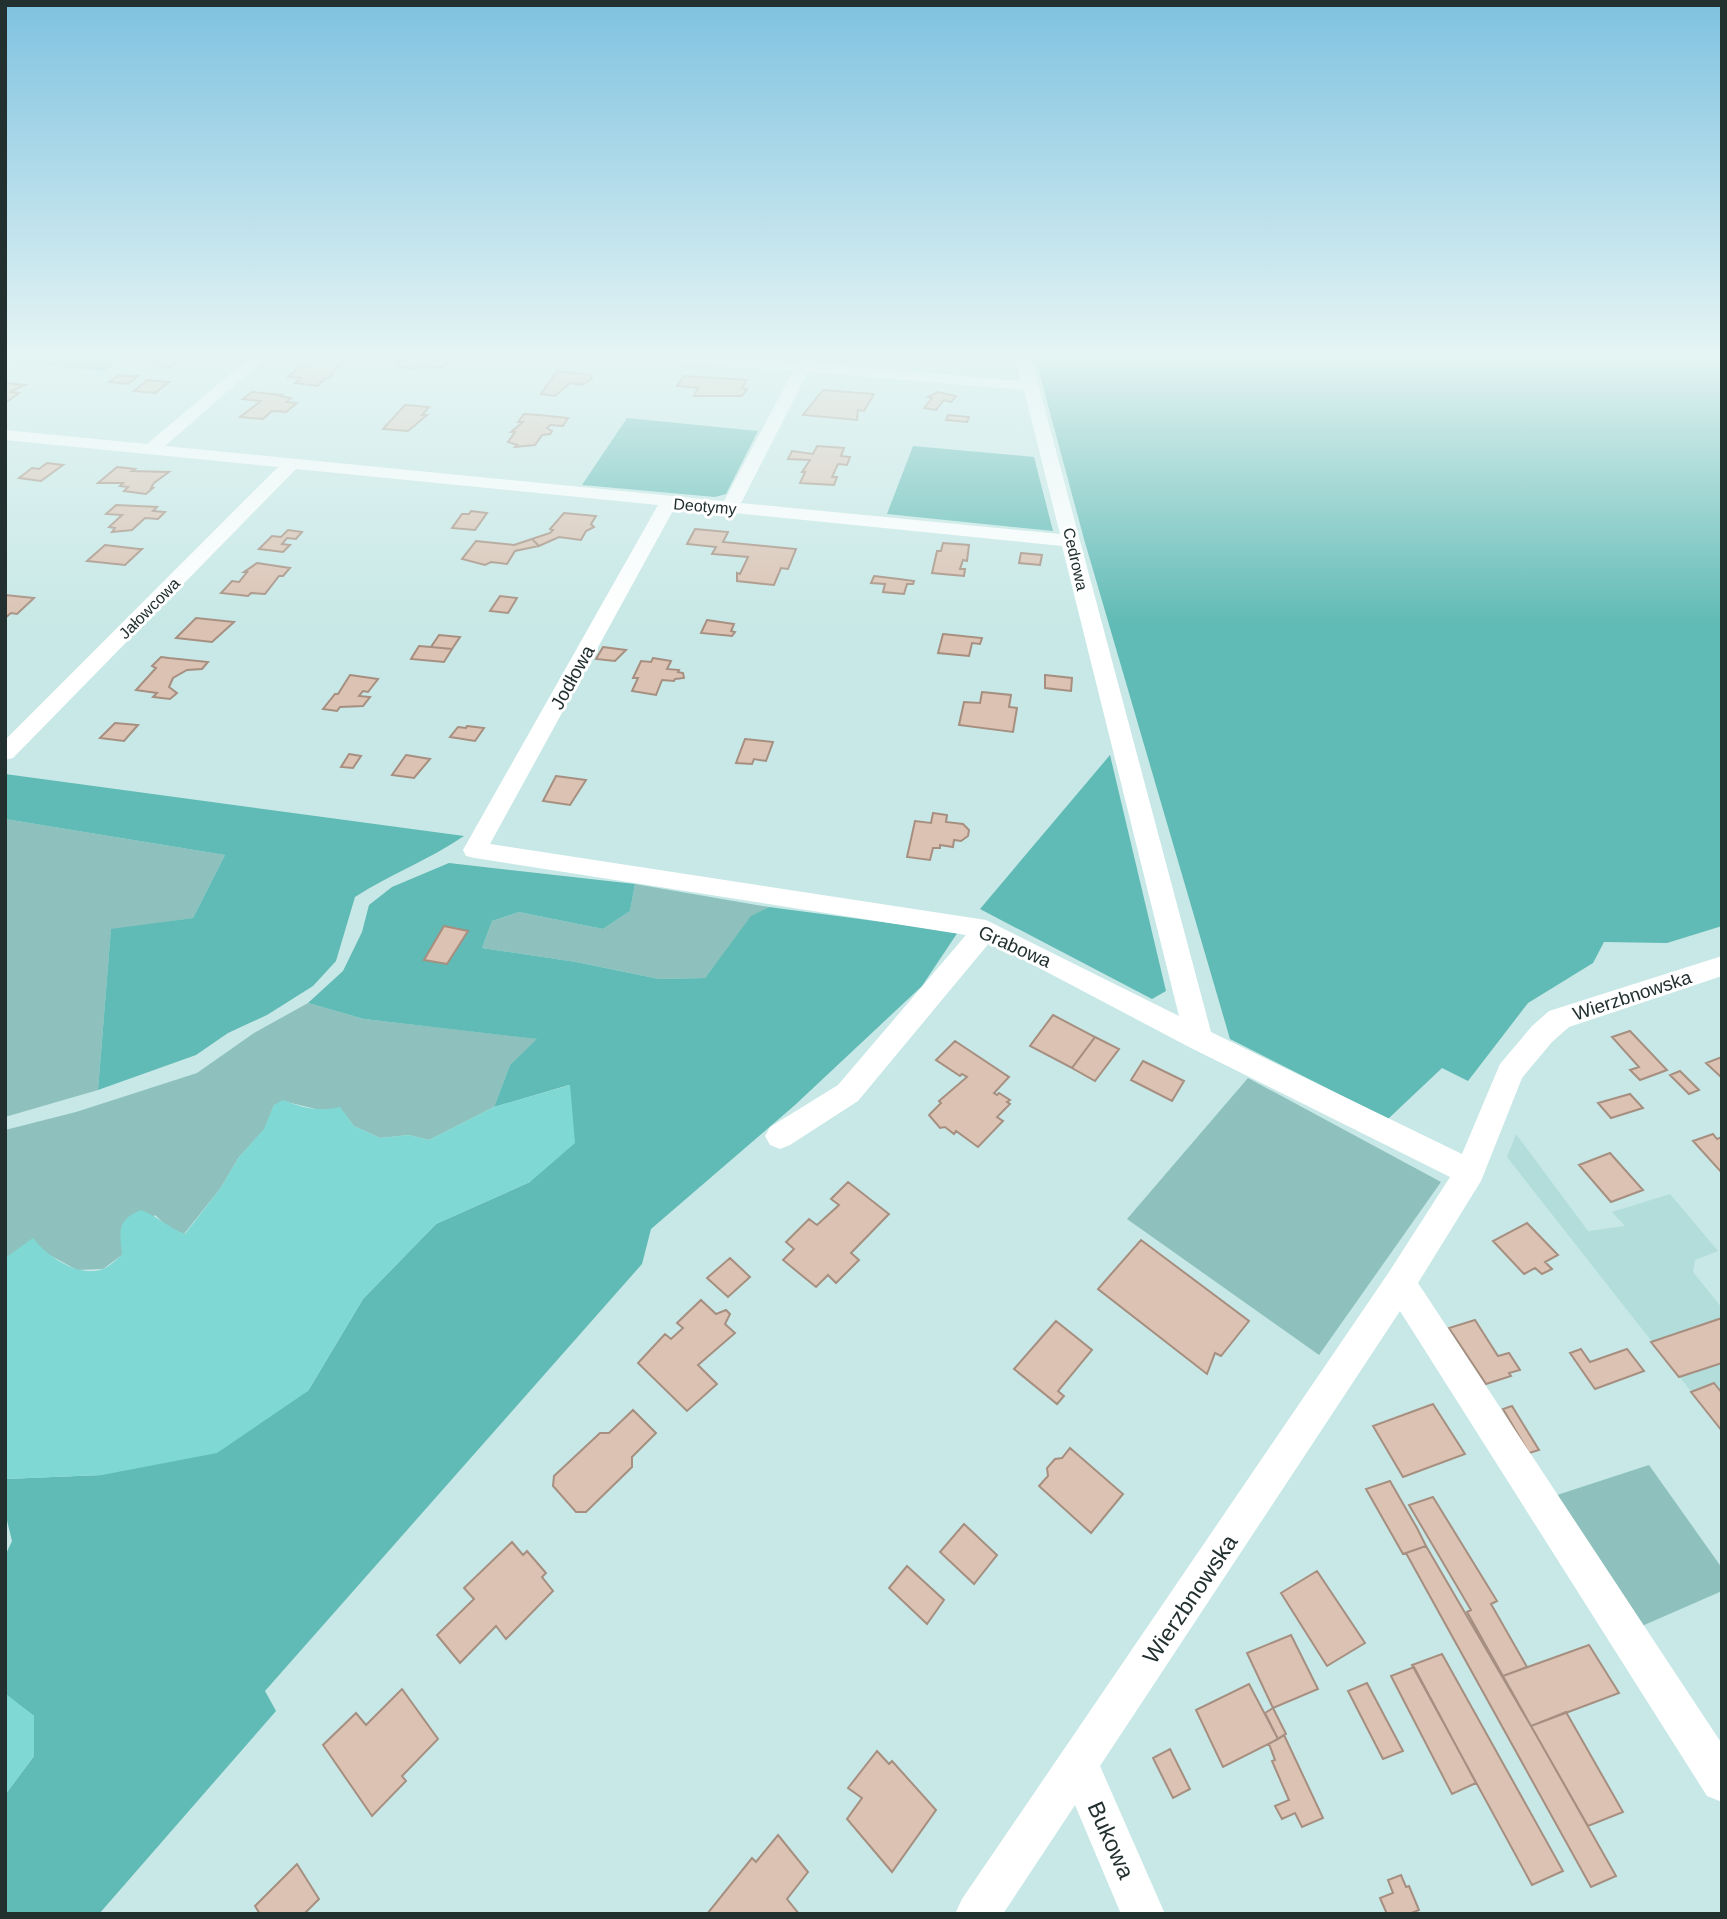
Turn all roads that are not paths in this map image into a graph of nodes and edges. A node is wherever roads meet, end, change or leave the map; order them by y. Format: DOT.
graph roads {
  1 [pos="125,447"];
  2 [pos="154,447"];
  3 [pos="762,447"];
  4 [pos="1046,447"];
  5 [pos="151,449"];
  6 [pos="293,463"];
  7 [pos="668,503"];
  8 [pos="729,509"];
  9 [pos="1070,541"];
  10 [pos="5,753"];
  11 [pos="475,850"];
  12 [pos="986,929"];
  13 [pos="1722,966"];
  14 [pos="1199,1039"];
  15 [pos="780,1136"];
  16 [pos="1470,1172"];
  17 [pos="1400,1283"];
  18 [pos="1079,1766"];
  19 [pos="1722,1782"];
  20 [pos="977,1914"];
  21 [pos="1143,1914"];
  1 -- 5 [label="street, Deotymy"];
  2 -- 5 [label="street"];
  3 -- 8 [label="street"];
  4 -- 9 [label="street, Cedrowa"];
  5 -- 6 [label="street, Deotymy"];
  6 -- 7 [label="street, Deotymy"];
  6 -- 10 [label="street, Jałowcowa"];
  7 -- 8 [label="street, Deotymy"];
  7 -- 11 [label="street, Jodłowa"];
  8 -- 9 [label="street, Deotymy"];
  9 -- 14 [label="street, Cedrowa"];
  11 -- 12 [label="street, Grabowa"];
  12 -- 14 [label="street, Grabowa"];
  12 -- 15 [label="street"];
  13 -- 16 [label="street, Wierzbnowska"];
  14 -- 16 [label="street, Grabowa"];
  16 -- 17 [label="street, Wierzbnowska"];
  17 -- 18 [label="street, Wierzbnowska"];
  17 -- 19 [label="street"];
  18 -- 20 [label="street, Wierzbnowska"];
  18 -- 21 [label="street, Bukowa"];
}
